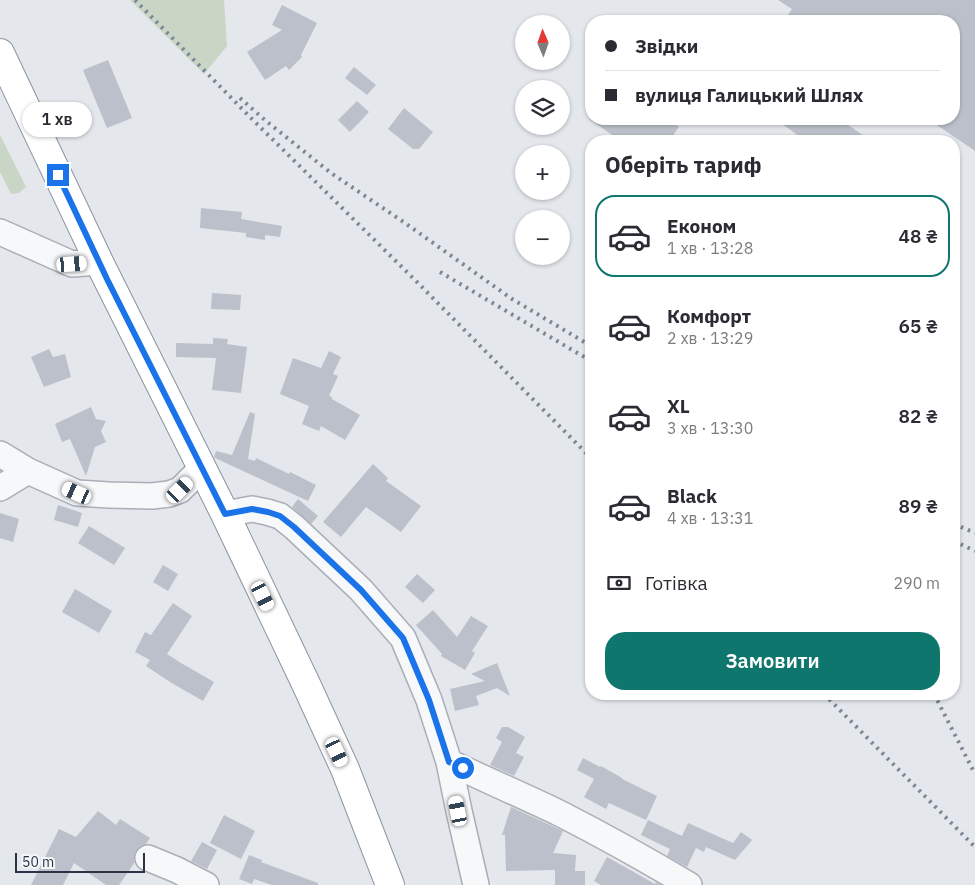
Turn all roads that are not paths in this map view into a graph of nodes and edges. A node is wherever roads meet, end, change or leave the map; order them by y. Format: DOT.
graph roads {
  1 [pos="0,53"];
  2 [pos="0,232"];
  3 [pos="99,262"];
  4 [pos="0,454"];
  5 [pos="202,468"];
  6 [pos="28,471"];
  7 [pos="0,488"];
  8 [pos="225,514"];
  9 [pos="449,762"];
  10 [pos="148,858"];
  11 [pos="206,885"];
  12 [pos="390,885"];
  13 [pos="476,885"];
  14 [pos="689,885"];
  1 -- 3 [label="highway"];
  2 -- 3 [label="street"];
  3 -- 5 [label="highway"];
  4 -- 6 [label="street"];
  5 -- 6 [label="street"];
  5 -- 8 [label="highway"];
  6 -- 7 [label="street"];
  8 -- 9 [label="street"];
  8 -- 12 [label="highway"];
  9 -- 13 [label="street"];
  9 -- 14 [label="street"];
  10 -- 11 [label="street"];
}
